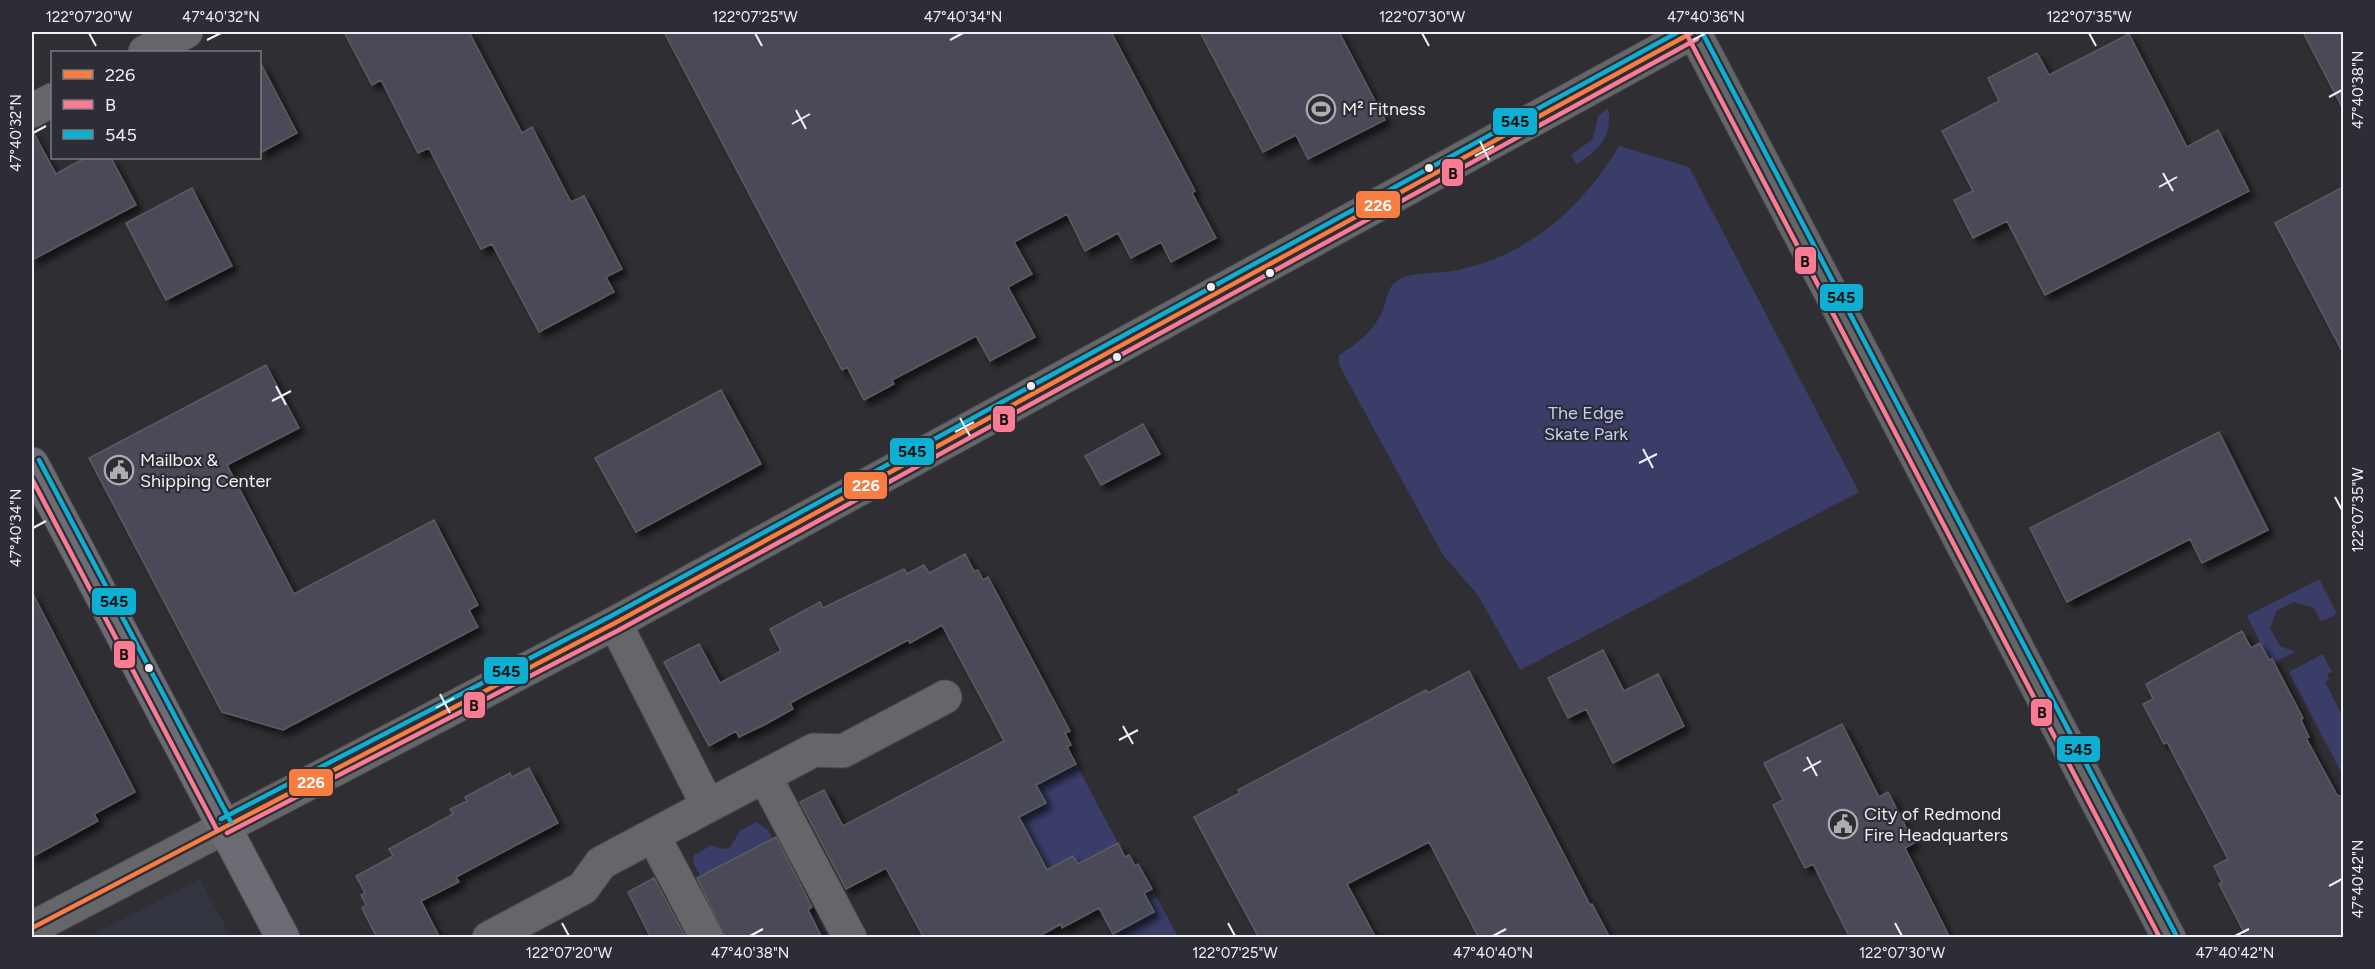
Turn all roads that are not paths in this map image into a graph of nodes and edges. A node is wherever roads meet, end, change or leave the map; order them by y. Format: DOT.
graph roads {
  1 [pos="186,32"];
  2 [pos="1694,32"];
  3 [pos="147,51"];
  4 [pos="51,101"];
  5 [pos="32,111"];
  6 [pos="32,464"];
  7 [pos="615,623"];
  8 [pos="945,697"];
  9 [pos="765,777"];
  10 [pos="708,806"];
  11 [pos="224,826"];
  12 [pos="653,835"];
  13 [pos="32,928"];
  14 [pos="283,938"];
  15 [pos="489,938"];
  16 [pos="707,938"];
  17 [pos="850,938"];
  18 [pos="2169,938"];
  1 -- 3 [label="street"];
  2 -- 7 [label="street"];
  2 -- 18 [label="street"];
  4 -- 5 [label="street"];
  6 -- 11 [label="main road"];
  7 -- 10 [label="street"];
  7 -- 11 [label="street"];
  8 -- 9 [label="street"];
  9 -- 10 [label="street"];
  9 -- 17 [label="street"];
  10 -- 12 [label="street"];
  11 -- 13 [label="street"];
  11 -- 14 [label="main road"];
  12 -- 15 [label="street"];
  12 -- 16 [label="street"];
}
